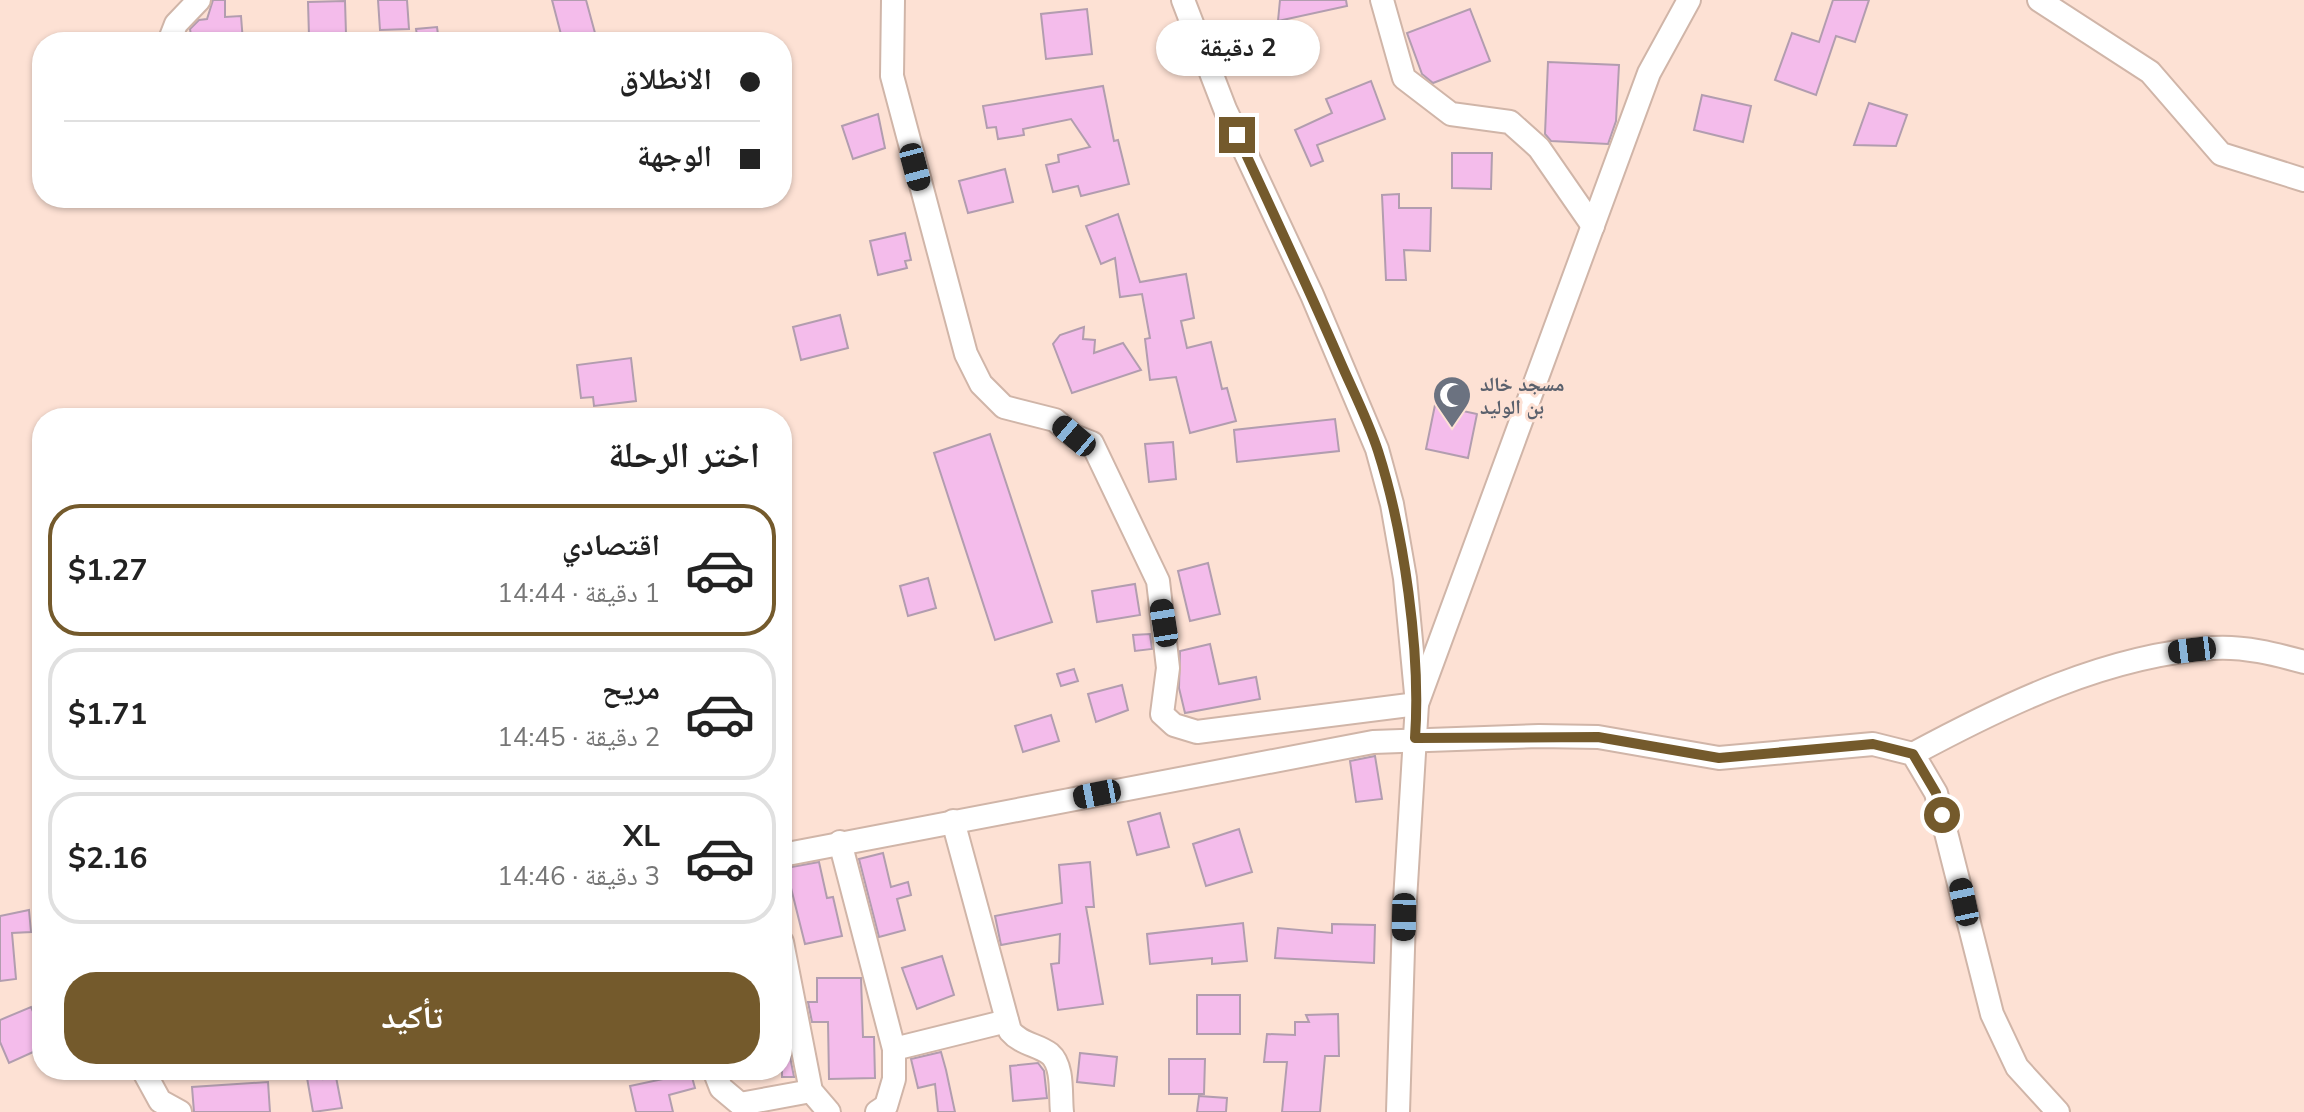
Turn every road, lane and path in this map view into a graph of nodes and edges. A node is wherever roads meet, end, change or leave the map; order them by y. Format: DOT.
graph roads {
  1 [pos="199,0"];
  2 [pos="893,0"];
  3 [pos="1183,0"];
  4 [pos="1382,0"];
  5 [pos="1689,0"];
  6 [pos="2039,0"];
  7 [pos="173,32"];
  8 [pos="2304,180"];
  9 [pos="1593,226"];
  10 [pos="2304,662"];
  11 [pos="1417,704"];
  12 [pos="1415,738"];
  13 [pos="1913,754"];
  14 [pos="953,821"];
  15 [pos="840,842"];
  16 [pos="792,853"];
  17 [pos="792,993"];
  18 [pos="1007,1021"];
  19 [pos="894,1049"];
  20 [pos="148,1080"];
  21 [pos="718,1080"];
  22 [pos="811,1091"];
  23 [pos="180,1112"];
  24 [pos="829,1112"];
  25 [pos="877,1112"];
  26 [pos="1062,1112"];
  27 [pos="1398,1112"];
  28 [pos="2058,1112"];
  1 -- 7 [label="street"];
  2 -- 11 [label="street"];
  3 -- 11 [label="street"];
  4 -- 9 [label="street"];
  5 -- 9 [label="street"];
  6 -- 8 [label="street"];
  9 -- 11 [label="street"];
  10 -- 13 [label="street"];
  11 -- 12 [label="street"];
  12 -- 13 [label="street"];
  12 -- 14 [label="street"];
  12 -- 27 [label="street"];
  13 -- 28 [label="street"];
  14 -- 15 [label="street"];
  14 -- 18 [label="street"];
  15 -- 16 [label="street"];
  15 -- 19 [label="street"];
  17 -- 22 [label="street"];
  18 -- 19 [label="street"];
  18 -- 26 [label="street"];
  19 -- 25 [label="street"];
  20 -- 23 [label="street"];
  21 -- 22 [label="street"];
  22 -- 24 [label="street"];
}
